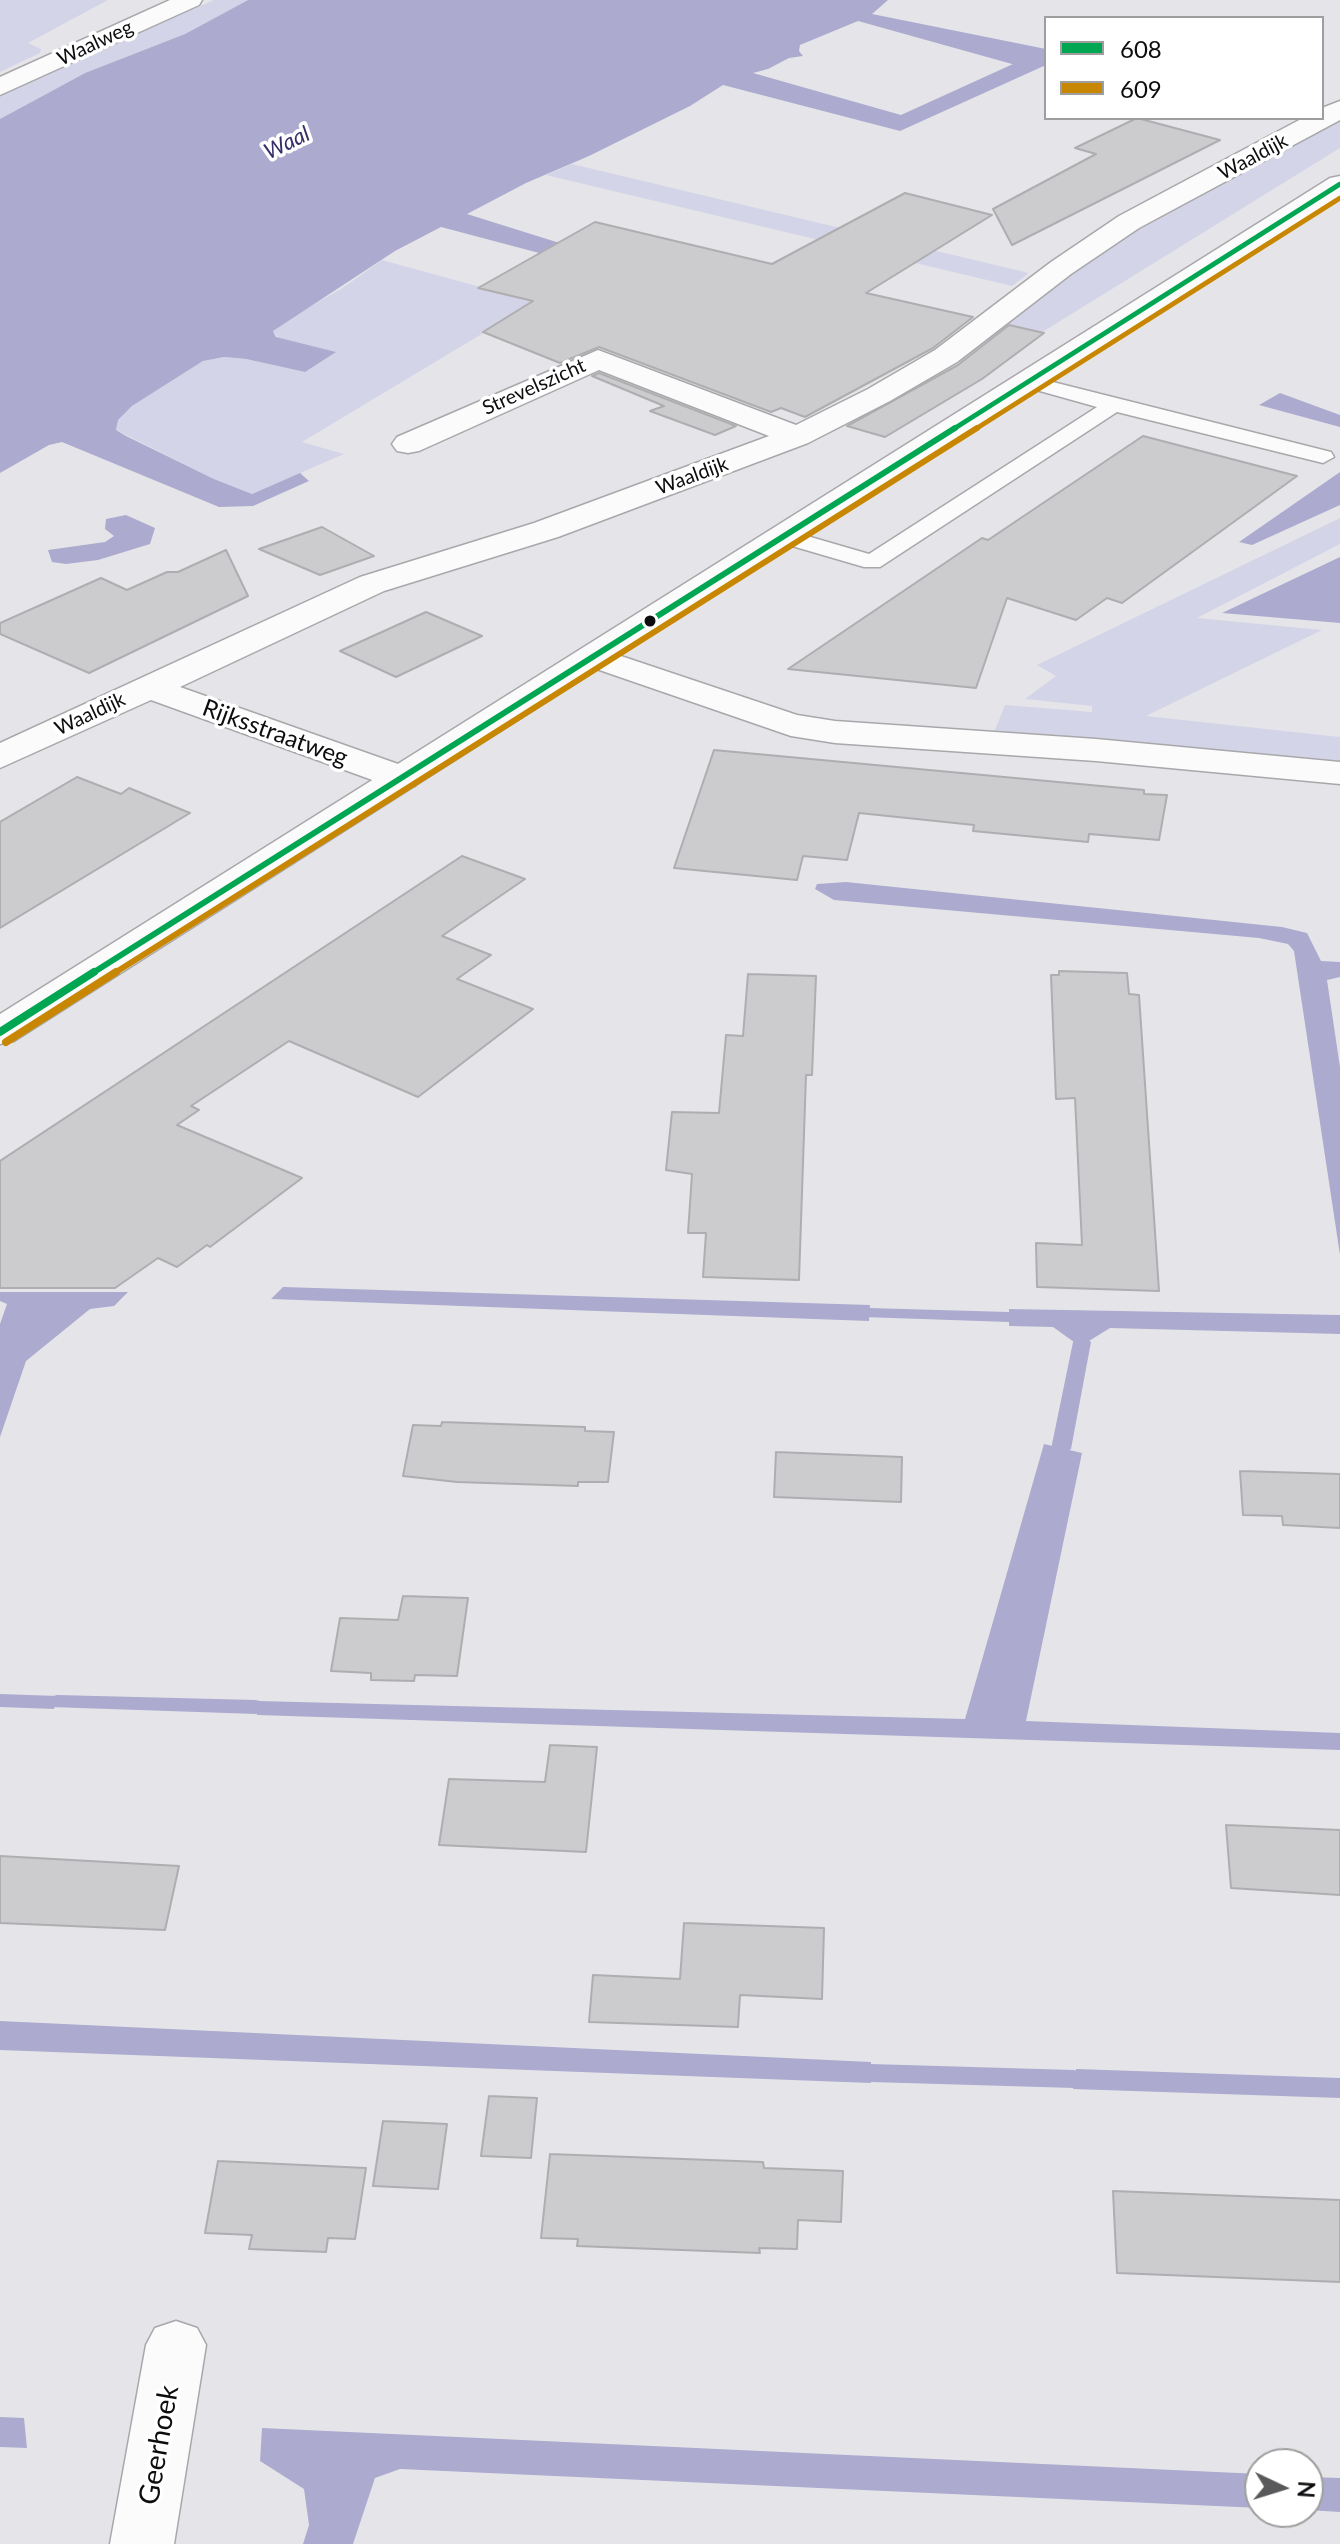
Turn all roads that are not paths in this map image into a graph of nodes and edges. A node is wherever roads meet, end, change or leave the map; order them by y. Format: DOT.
graph roads {
  1 [pos="190,0"];
  2 [pos="0,87"];
  3 [pos="1319,120"];
  4 [pos="1340,184"];
  5 [pos="1029,382"];
  6 [pos="1114,405"];
  7 [pos="797,436"];
  8 [pos="408,444"];
  9 [pos="1323,457"];
  10 [pos="783,536"];
  11 [pos="594,657"];
  12 [pos="148,687"];
  13 [pos="0,757"];
  14 [pos="1340,773"];
  15 [pos="402,778"];
  16 [pos="0,1032"];
  17 [pos="176,2345"];
  18 [pos="142,2544"];
  1 -- 2 [label="street, Waalweg"];
  3 -- 7 [label="street, Waaldijk"];
  4 -- 5 [label="street"];
  5 -- 6 [label="lane"];
  5 -- 10 [label="street"];
  6 -- 9 [label="lane"];
  6 -- 10 [label="lane"];
  7 -- 8 [label="street, Strevelszicht"];
  7 -- 12 [label="street, Waaldijk"];
  10 -- 11 [label="street"];
  11 -- 14 [label="street"];
  11 -- 15 [label="street"];
  12 -- 13 [label="street, Waaldijk"];
  12 -- 15 [label="street, Rijksstraatweg"];
  15 -- 16 [label="street"];
  17 -- 18 [label="street, Geerhoek"];
}
